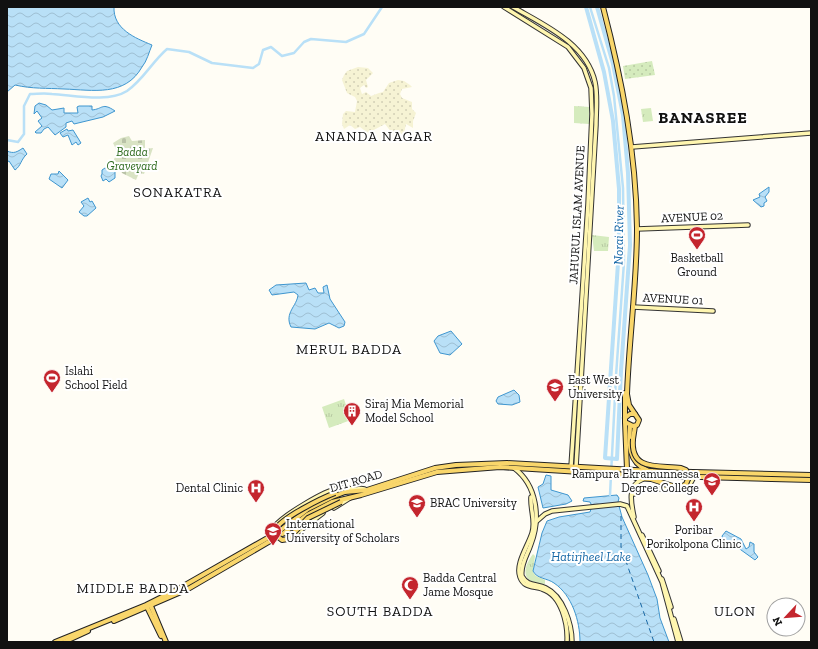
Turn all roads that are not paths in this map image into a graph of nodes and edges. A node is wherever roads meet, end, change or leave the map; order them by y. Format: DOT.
graph roads {
  1 [pos="504,7"];
  2 [pos="513,7"];
  3 [pos="603,7"];
  4 [pos="623,92"];
  5 [pos="811,133"];
  6 [pos="632,147"];
  7 [pos="590,204"];
  8 [pos="748,225"];
  9 [pos="637,230"];
  10 [pos="633,307"];
  11 [pos="713,311"];
  12 [pos="576,404"];
  13 [pos="581,405"];
  14 [pos="635,414"];
  15 [pos="625,420"];
  16 [pos="630,426"];
  17 [pos="635,426"];
  18 [pos="575,431"];
  19 [pos="580,431"];
  20 [pos="574,439"];
  21 [pos="579,439"];
  22 [pos="572,459"];
  23 [pos="577,460"];
  24 [pos="571,467"];
  25 [pos="576,467"];
  26 [pos="514,468"];
  27 [pos="624,471"];
  28 [pos="653,471"];
  29 [pos="629,475"];
  30 [pos="811,475"];
  31 [pos="694,477"];
  32 [pos="644,478"];
  33 [pos="811,480"];
  34 [pos="367,490"];
  35 [pos="345,492"];
  36 [pos="532,493"];
  37 [pos="348,499"];
  38 [pos="632,506"];
  39 [pos="631,514"];
  40 [pos="537,522"];
  41 [pos="284,533"];
  42 [pos="273,535"];
  43 [pos="179,591"];
  44 [pos="667,602"];
  45 [pos="148,606"];
  46 [pos="671,613"];
  47 [pos="678,641"];
  48 [pos="55,642"];
  49 [pos="64,642"];
  50 [pos="165,642"];
  51 [pos="570,642"];
  1 -- 7 [label="street, JAHURUL ISLAM AVENUE"];
  2 -- 7 [label="street, JAHURUL ISLAM AVENUE"];
  3 -- 4 [label="main road"];
  4 -- 6 [label="main road"];
  4 -- 15 [label="main road"];
  5 -- 6 [label="street"];
  6 -- 9 [label="main road"];
  7 -- 12 [label="street, JAHURUL ISLAM AVENUE"];
  7 -- 13 [label="street, JAHURUL ISLAM AVENUE"];
  8 -- 9 [label="street, AVENUE 02"];
  9 -- 10 [label="main road"];
  10 -- 11 [label="street, AVENUE 01"];
  10 -- 14 [label="main road"];
  12 -- 13 [label="street"];
  12 -- 18 [label="street, JAHURUL ISLAM AVENUE"];
  13 -- 19 [label="street, JAHURUL ISLAM AVENUE"];
  14 -- 15 [label="main road"];
  14 -- 17 [label="main road"];
  15 -- 16 [label="main road"];
  15 -- 27 [label="main road"];
  16 -- 17 [label="main road"];
  16 -- 28 [label="main road"];
  17 -- 32 [label="main road, bridge"];
  18 -- 19 [label="street"];
  18 -- 20 [label="street, JAHURUL ISLAM AVENUE"];
  19 -- 21 [label="street, JAHURUL ISLAM AVENUE"];
  20 -- 21 [label="street"];
  20 -- 22 [label="street, JAHURUL ISLAM AVENUE"];
  21 -- 23 [label="street, JAHURUL ISLAM AVENUE"];
  22 -- 23 [label="street"];
  22 -- 24 [label="street, JAHURUL ISLAM AVENUE"];
  23 -- 25 [label="street, JAHURUL ISLAM AVENUE"];
  24 -- 25 [label="main road, DIT ROAD"];
  24 -- 34 [label="main road, DIT ROAD"];
  25 -- 27 [label="main road, DIT ROAD"];
  26 -- 27 [label="main road, DIT ROAD"];
  26 -- 36 [label="street"];
  26 -- 37 [label="main road, DIT ROAD"];
  27 -- 28 [label="main road"];
  27 -- 29 [label="main road"];
  28 -- 30 [label="main road"];
  29 -- 31 [label="main road"];
  29 -- 32 [label="main road"];
  31 -- 33 [label="main road"];
  31 -- 38 [label="street"];
  32 -- 38 [label="street"];
  34 -- 35 [label="main road, DIT ROAD"];
  34 -- 42 [label="street"];
  35 -- 37 [label="main road, bridge"];
  35 -- 42 [label="main road, DIT ROAD"];
  36 -- 40 [label="street"];
  36 -- 51 [label="street"];
  37 -- 41 [label="main road, DIT ROAD"];
  37 -- 41 [label="street"];
  38 -- 39 [label="street"];
  38 -- 46 [label="street"];
  39 -- 40 [label="street"];
  39 -- 44 [label="street"];
  40 -- 51 [label="street"];
  41 -- 43 [label="main road, DIT ROAD"];
  42 -- 43 [label="main road, DIT ROAD"];
  43 -- 45 [label="main road, DIT ROAD"];
  44 -- 46 [label="street"];
  44 -- 47 [label="street"];
  45 -- 48 [label="main road"];
  45 -- 49 [label="main road"];
  45 -- 50 [label="main road"];
  46 -- 47 [label="street"];
}
